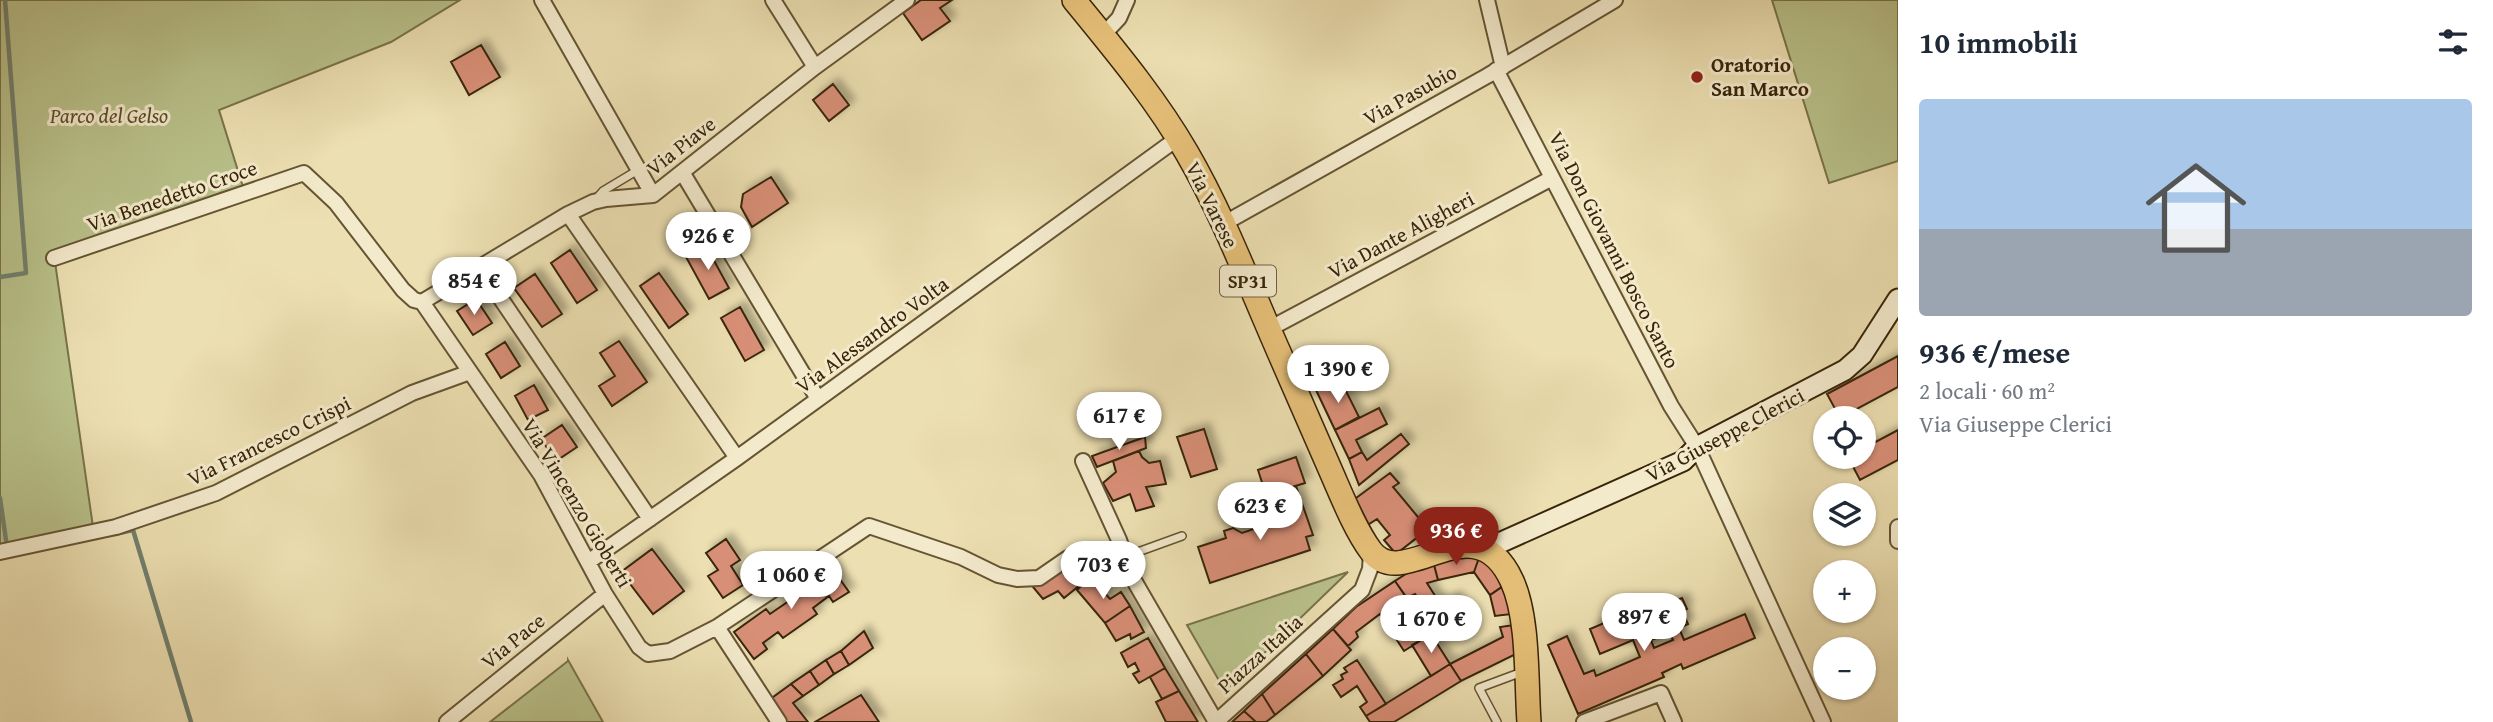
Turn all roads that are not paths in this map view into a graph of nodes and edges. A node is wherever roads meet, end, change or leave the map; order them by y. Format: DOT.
graph roads {
  1 [pos="542,0"];
  2 [pos="773,0"];
  3 [pos="907,0"];
  4 [pos="1074,0"];
  5 [pos="1127,0"];
  6 [pos="1487,0"];
  7 [pos="1615,0"];
  8 [pos="1103,35"];
  9 [pos="815,67"];
  10 [pos="1500,69"];
  11 [pos="1178,138"];
  12 [pos="638,170"];
  13 [pos="682,172"];
  14 [pos="304,173"];
  15 [pos="1552,178"];
  16 [pos="653,195"];
  17 [pos="593,202"];
  18 [pos="568,214"];
  19 [pos="1223,225"];
  20 [pos="54,258"];
  21 [pos="480,268"];
  22 [pos="1898,299"];
  23 [pos="422,302"];
  24 [pos="1269,329"];
  25 [pos="470,372"];
  26 [pos="818,399"];
  27 [pos="1697,447"];
  28 [pos="737,458"];
  29 [pos="1083,461"];
  30 [pos="650,519"];
  31 [pos="1898,528"];
  32 [pos="1182,537"];
  33 [pos="1898,541"];
  34 [pos="1486,549"];
  35 [pos="0,552"];
  36 [pos="1371,552"];
  37 [pos="1123,558"];
  38 [pos="588,562"];
  39 [pos="1132,578"];
  40 [pos="605,594"];
  41 [pos="717,627"];
  42 [pos="1526,671"];
  43 [pos="447,722"];
  44 [pos="779,722"];
  45 [pos="1216,722"];
  46 [pos="1497,722"];
  47 [pos="1529,722"];
  48 [pos="1584,722"];
  49 [pos="1674,722"];
  50 [pos="1823,722"];
  1 -- 12 [label="street"];
  2 -- 9 [label="street"];
  3 -- 9 [label="street, Via Piave"];
  4 -- 8 [label="main road, Via Varese / SP31"];
  5 -- 8 [label="street"];
  6 -- 10 [label="street, Via Don Giovanni Bosco Santo"];
  7 -- 10 [label="street, Via Pasubio"];
  8 -- 11 [label="main road, Via Varese / SP31"];
  9 -- 13 [label="street, Via Piave"];
  10 -- 15 [label="street, Via Don Giovanni Bosco Santo"];
  10 -- 19 [label="street, Via Pasubio"];
  11 -- 19 [label="main road, Via Varese / SP31"];
  11 -- 26 [label="street, Via Alessandro Volta"];
  12 -- 16 [label="street"];
  12 -- 17 [label="lane"];
  13 -- 16 [label="street, Via Piave"];
  13 -- 26 [label="street"];
  14 -- 20 [label="street, Via Benedetto Croce"];
  14 -- 23 [label="street, Via Vincenzo Gioberti"];
  15 -- 24 [label="street, Via Dante Aligheri"];
  15 -- 27 [label="street, Via Don Giovanni Bosco Santo"];
  16 -- 17 [label="street, Via Piave"];
  17 -- 18 [label="street, Via Piave"];
  18 -- 21 [label="street, Via Piave"];
  18 -- 28 [label="street"];
  19 -- 24 [label="main road, Via Varese / SP31"];
  21 -- 23 [label="street, Via Piave"];
  21 -- 30 [label="street"];
  22 -- 27 [label="street, Via Giuseppe Clerici"];
  23 -- 25 [label="street, Via Vincenzo Gioberti"];
  24 -- 36 [label="main road, Via Varese / SP31"];
  25 -- 35 [label="street, Via Francesco Crispi"];
  25 -- 38 [label="street, Via Vincenzo Gioberti"];
  26 -- 28 [label="street, Via Alessandro Volta"];
  27 -- 34 [label="street, Via Giuseppe Clerici"];
  27 -- 50 [label="street, Via Don Giovanni Bosco Santo"];
  28 -- 30 [label="street, Via Alessandro Volta"];
  29 -- 37 [label="street, Piazza Italia"];
  30 -- 38 [label="street, Via Alessandro Volta"];
  31 -- 33 [label="street"];
  32 -- 37 [label="lane"];
  34 -- 36 [label="main road, Via Giuseppe Clerici"];
  34 -- 42 [label="main road"];
  36 -- 45 [label="street, Piazza Italia"];
  37 -- 39 [label="street, Piazza Italia"];
  38 -- 40 [label="street, Via Vincenzo Gioberti"];
  39 -- 41 [label="street"];
  39 -- 45 [label="street, Piazza Italia"];
  40 -- 41 [label="street, Via Vincenzo Gioberti"];
  40 -- 43 [label="street, Via Pace"];
  41 -- 44 [label="street"];
  42 -- 46 [label="lane"];
  42 -- 47 [label="main road"];
  48 -- 49 [label="street"];
}
